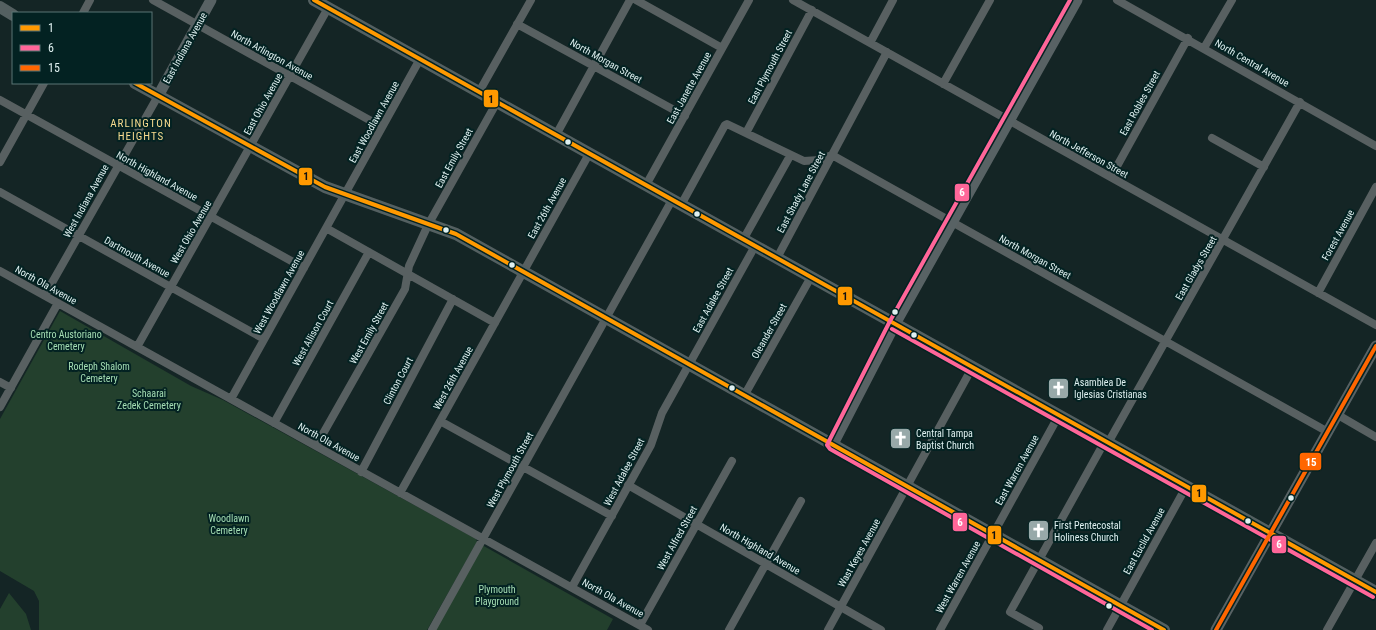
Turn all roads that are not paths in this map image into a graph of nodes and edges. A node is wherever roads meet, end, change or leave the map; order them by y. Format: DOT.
graph roads {
  1 [pos="90,0"];
  2 [pos="153,0"];
  3 [pos="211,0"];
  4 [pos="314,0"];
  5 [pos="531,0"];
  6 [pos="630,0"];
  7 [pos="636,0"];
  8 [pos="749,0"];
  9 [pos="793,0"];
  10 [pos="893,0"];
  11 [pos="990,0"];
  12 [pos="1077,0"];
  13 [pos="1117,0"];
  14 [pos="1232,0"];
  15 [pos="0,7"];
  16 [pos="328,8"];
  17 [pos="812,10"];
  18 [pos="84,12"];
  19 [pos="12,14"];
  20 [pos="517,24"];
  21 [pos="198,25"];
  22 [pos="1188,38"];
  23 [pos="870,43"];
  24 [pos="722,48"];
  25 [pos="1204,48"];
  26 [pos="887,52"];
  27 [pos="420,59"];
  28 [pos="594,66"];
  29 [pos="290,77"];
  30 [pos="43,84"];
  31 [pos="137,84"];
  32 [pos="943,84"];
  33 [pos="479,92"];
  34 [pos="158,96"];
  35 [pos="0,100"];
  36 [pos="497,102"];
  37 [pos="1300,102"];
  38 [pos="26,115"];
  39 [pos="685,116"];
  40 [pos="1009,121"];
  41 [pos="382,127"];
  42 [pos="746,133"];
  43 [pos="556,135"];
  44 [pos="1212,138"];
  45 [pos="1376,146"];
  46 [pos="251,147"];
  47 [pos="589,154"];
  48 [pos="832,155"];
  49 [pos="790,156"];
  50 [pos="0,162"];
  51 [pos="117,166"];
  52 [pos="1264,167"];
  53 [pos="1111,177"];
  54 [pos="646,185"];
  55 [pos="1376,187"];
  56 [pos="0,192"];
  57 [pos="345,194"];
  58 [pos="677,202"];
  59 [pos="211,217"];
  60 [pos="952,222"];
  61 [pos="428,225"];
  62 [pos="326,228"];
  63 [pos="78,236"];
  64 [pos="743,240"];
  65 [pos="1224,240"];
  66 [pos="755,246"];
  67 [pos="370,252"];
  68 [pos="777,258"];
  69 [pos="304,268"];
  70 [pos="0,271"];
  71 [pos="523,272"];
  72 [pos="407,274"];
  73 [pos="811,277"];
  74 [pos="171,288"];
  75 [pos="1318,292"];
  76 [pos="44,295"];
  77 [pos="453,299"];
  78 [pos="58,303"];
  79 [pos="606,319"];
  80 [pos="495,323"];
  81 [pos="895,324"];
  82 [pos="1376,325"];
  83 [pos="264,339"];
  84 [pos="1165,341"];
  85 [pos="1376,346"];
  86 [pos="138,347"];
  87 [pos="688,364"];
  88 [pos="972,368"];
  89 [pos="0,382"];
  90 [pos="11,388"];
  91 [pos="744,396"];
  92 [pos="231,398"];
  93 [pos="0,407"];
  94 [pos="1059,415"];
  95 [pos="1338,415"];
  96 [pos="440,421"];
  97 [pos="274,423"];
  98 [pos="1328,432"];
  99 [pos="1376,437"];
  100 [pos="1107,442"];
  101 [pos="833,444"];
  102 [pos="316,446"];
  103 [pos="732,461"];
  104 [pos="523,467"];
  105 [pos="361,472"];
  106 [pos="628,485"];
  107 [pos="907,486"];
  108 [pos="1186,487"];
  109 [pos="400,493"];
  110 [pos="801,501"];
  111 [pos="612,516"];
  112 [pos="696,525"];
  113 [pos="1270,533"];
  114 [pos="993,534"];
  115 [pos="484,538"];
  116 [pos="1376,543"];
  117 [pos="1039,560"];
  118 [pos="766,563"];
  119 [pos="1355,580"];
  120 [pos="572,587"];
  121 [pos="1376,592"];
  122 [pos="1120,605"];
  123 [pos="840,607"];
  124 [pos="640,625"];
  125 [pos="432,630"];
  126 [pos="648,630"];
  127 [pos="729,630"];
  128 [pos="828,630"];
  129 [pos="881,630"];
  130 [pos="940,630"];
  131 [pos="1038,630"];
  132 [pos="1107,630"];
  133 [pos="1164,630"];
  134 [pos="1216,630"];
  135 [pos="1327,630"];
  1 -- 18 [label="street"];
  2 -- 21 [label="street, North Arlington Avenue"];
  3 -- 21 [label="street, East Indiana Avenue"];
  4 -- 16 [label="main road"];
  5 -- 20 [label="street"];
  6 -- 28 [label="street"];
  7 -- 24 [label="street"];
  8 -- 24 [label="street, East Janette Avenue"];
  9 -- 17 [label="street, North Jefferson Street"];
  10 -- 23 [label="street"];
  11 -- 32 [label="street"];
  12 -- 40 [label="street"];
  13 -- 22 [label="street, North Central Avenue"];
  14 -- 25 [label="street"];
  15 -- 19 [label="main road"];
  16 -- 27 [label="main road"];
  16 -- 29 [label="street, East Ohio Avenue"];
  17 -- 23 [label="street, North Jefferson Street"];
  17 -- 42 [label="street, East Plymouth Street"];
  20 -- 28 [label="street, North Morgan Street"];
  20 -- 33 [label="street"];
  21 -- 29 [label="street, North Arlington Avenue"];
  21 -- 34 [label="street, East Indiana Avenue"];
  22 -- 25 [label="street, North Central Avenue"];
  22 -- 53 [label="street, East Robles Street"];
  23 -- 26 [label="street, North Jefferson Street"];
  24 -- 39 [label="street, East Janette Avenue"];
  25 -- 37 [label="street, North Central Avenue"];
  26 -- 32 [label="street, North Jefferson Street"];
  26 -- 48 [label="street, East Shady Lane Street"];
  27 -- 33 [label="main road"];
  27 -- 41 [label="street, East Woodlawn Avenue"];
  28 -- 39 [label="street, North Morgan Street"];
  28 -- 43 [label="street"];
  29 -- 41 [label="street, North Arlington Avenue"];
  29 -- 46 [label="street, East Ohio Avenue"];
  30 -- 38 [label="street"];
  31 -- 34 [label="main road"];
  32 -- 40 [label="street, North Jefferson Street"];
  33 -- 36 [label="main road"];
  34 -- 46 [label="main road"];
  34 -- 51 [label="street, West Indiana Avenue"];
  35 -- 38 [label="street, North Highland Avenue"];
  36 -- 43 [label="main road"];
  36 -- 61 [label="street, East Emily Street"];
  37 -- 45 [label="street, North Central Avenue"];
  37 -- 52 [label="street, East Gladys Street"];
  38 -- 50 [label="street"];
  38 -- 51 [label="street, North Highland Avenue"];
  39 -- 54 [label="street, East Janette Avenue"];
  40 -- 53 [label="street, North Jefferson Street"];
  40 -- 60 [label="street"];
  41 -- 57 [label="street, East Woodlawn Avenue"];
  42 -- 49 [label="street"];
  42 -- 58 [label="street"];
  43 -- 47 [label="main road"];
  44 -- 52 [label="street"];
  46 -- 57 [label="main road"];
  46 -- 59 [label="street, West Ohio Avenue"];
  47 -- 54 [label="main road"];
  47 -- 71 [label="street, East 26th Avenue"];
  48 -- 49 [label="street"];
  48 -- 60 [label="street, North Morgan Street"];
  48 -- 68 [label="street, East Shady Lane Street"];
  49 -- 64 [label="street"];
  51 -- 59 [label="street, North Highland Avenue"];
  51 -- 63 [label="street, West Indiana Avenue"];
  52 -- 65 [label="street, East Gladys Street"];
  53 -- 65 [label="street, North Jefferson Street"];
  54 -- 58 [label="main road"];
  55 -- 75 [label="street, Forest Avenue"];
  56 -- 63 [label="street, Dartmouth Avenue"];
  57 -- 61 [label="main road"];
  57 -- 62 [label="street, West Woodlawn Avenue"];
  58 -- 64 [label="main road"];
  58 -- 79 [label="street"];
  59 -- 69 [label="street, North Highland Avenue"];
  59 -- 74 [label="street, West Ohio Avenue"];
  60 -- 81 [label="street"];
  60 -- 84 [label="street, North Morgan Street"];
  61 -- 71 [label="main road"];
  61 -- 72 [label="street, West Emily Street"];
  62 -- 67 [label="street"];
  62 -- 69 [label="street, West Woodlawn Avenue"];
  63 -- 74 [label="street, Dartmouth Avenue"];
  63 -- 76 [label="street, West Indiana Avenue"];
  64 -- 66 [label="main road"];
  65 -- 75 [label="street, North Jefferson Street"];
  65 -- 84 [label="street, East Gladys Street"];
  66 -- 68 [label="main road"];
  66 -- 87 [label="street, East Adalee Street"];
  67 -- 72 [label="street"];
  67 -- 97 [label="street, West Allison Court"];
  68 -- 73 [label="main road"];
  69 -- 83 [label="street, West Woodlawn Avenue"];
  70 -- 76 [label="street, North Ola Avenue"];
  71 -- 79 [label="main road"];
  71 -- 80 [label="street, West 26th Avenue"];
  72 -- 77 [label="street"];
  72 -- 102 [label="street, West Emily Street"];
  73 -- 81 [label="main road"];
  73 -- 91 [label="street, Oleander Street"];
  74 -- 83 [label="street, Dartmouth Avenue"];
  74 -- 86 [label="street, West Ohio Avenue"];
  75 -- 82 [label="street, North Jefferson Street"];
  76 -- 78 [label="street, North Ola Avenue"];
  77 -- 80 [label="street"];
  77 -- 105 [label="street, Clinton Court"];
  78 -- 86 [label="street, North Ola Avenue"];
  78 -- 90 [label="street"];
  79 -- 87 [label="main road"];
  79 -- 104 [label="street, West Plymouth Street"];
  80 -- 96 [label="street, West 26th Avenue"];
  81 -- 88 [label="main road"];
  81 -- 101 [label="street"];
  83 -- 92 [label="street, West Woodlawn Avenue"];
  84 -- 98 [label="street, North Morgan Street"];
  84 -- 100 [label="street, East Gladys Street"];
  85 -- 95 [label="street"];
  86 -- 92 [label="street, North Ola Avenue"];
  87 -- 91 [label="main road"];
  87 -- 106 [label="street, West Adalee Street"];
  88 -- 94 [label="main road"];
  88 -- 107 [label="street, Wast Keyes Avenue"];
  89 -- 90 [label="street"];
  90 -- 93 [label="street"];
  91 -- 101 [label="main road"];
  92 -- 97 [label="street, North Ola Avenue"];
  94 -- 100 [label="main road"];
  94 -- 114 [label="street, East Warren Avenue"];
  95 -- 98 [label="street"];
  95 -- 99 [label="street"];
  96 -- 104 [label="street"];
  96 -- 109 [label="street, West 26th Avenue"];
  97 -- 102 [label="street, North Ola Avenue"];
  98 -- 113 [label="street"];
  100 -- 108 [label="main road"];
  100 -- 117 [label="street, East Gladys Street"];
  101 -- 107 [label="main road"];
  102 -- 105 [label="street, North Ola Avenue"];
  103 -- 112 [label="street, West Alfred Street"];
  104 -- 111 [label="street"];
  104 -- 115 [label="street, West Plymouth Street"];
  105 -- 109 [label="street, North Ola Avenue"];
  106 -- 111 [label="street, West Adalee Street"];
  106 -- 112 [label="street, North Highland Avenue"];
  107 -- 114 [label="main road"];
  107 -- 123 [label="street, Wast Keyes Avenue"];
  108 -- 113 [label="main road"];
  108 -- 122 [label="street, East Euclid Avenue"];
  109 -- 115 [label="street, North Ola Avenue"];
  110 -- 118 [label="street"];
  111 -- 120 [label="street, West Adalee Street"];
  112 -- 118 [label="street, North Highland Avenue"];
  112 -- 124 [label="street, West Alfred Street"];
  113 -- 119 [label="main road"];
  113 -- 134 [label="street"];
  114 -- 117 [label="main road"];
  114 -- 130 [label="street, West Warren Avenue"];
  115 -- 120 [label="street, North Ola Avenue"];
  115 -- 125 [label="street, West Plymouth Street"];
  116 -- 119 [label="street"];
  117 -- 122 [label="main road"];
  117 -- 131 [label="street, East Gladys Street"];
  118 -- 123 [label="street, North Highland Avenue"];
  118 -- 127 [label="street"];
  119 -- 121 [label="main road"];
  119 -- 135 [label="street"];
  120 -- 124 [label="street, North Ola Avenue"];
  122 -- 132 [label="street, East Euclid Avenue"];
  122 -- 133 [label="main road"];
  123 -- 128 [label="street, Wast Keyes Avenue"];
  123 -- 129 [label="street, North Highland Avenue"];
  124 -- 126 [label="street, North Ola Avenue"];
}
